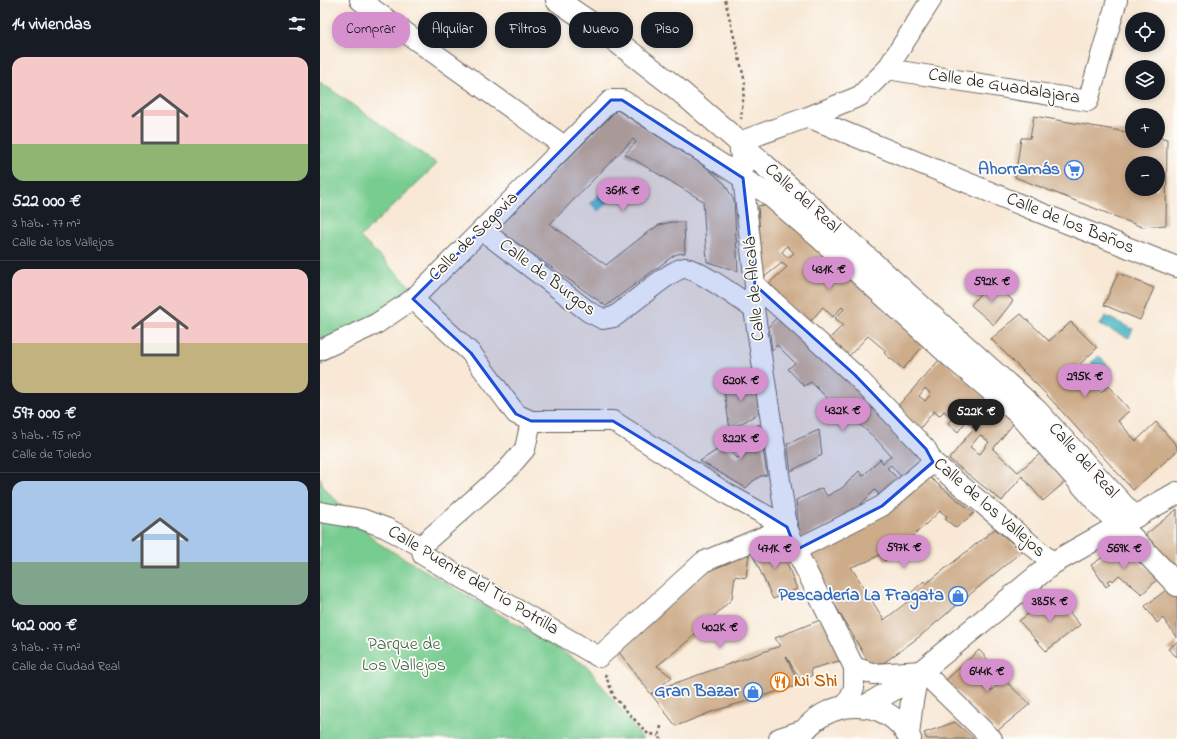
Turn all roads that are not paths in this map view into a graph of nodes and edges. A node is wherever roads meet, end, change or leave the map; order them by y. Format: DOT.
graph roads {
  1 [pos="360,0"];
  2 [pos="557,0"];
  3 [pos="931,0"];
  4 [pos="1117,0"];
  5 [pos="887,69"];
  6 [pos="808,117"];
  7 [pos="739,142"];
  8 [pos="564,146"];
  9 [pos="743,178"];
  10 [pos="482,230"];
  11 [pos="1177,267"];
  12 [pos="756,285"];
  13 [pos="413,299"];
  14 [pos="754,309"];
  15 [pos="320,350"];
  16 [pos="532,421"];
  17 [pos="933,462"];
  18 [pos="1177,493"];
  19 [pos="320,512"];
  20 [pos="1127,521"];
  21 [pos="787,527"];
  22 [pos="422,546"];
  23 [pos="796,550"];
  24 [pos="1052,563"];
  25 [pos="1177,585"];
  26 [pos="854,666"];
  27 [pos="920,673"];
  28 [pos="856,706"];
  29 [pos="801,735"];
  30 [pos="909,737"];
  31 [pos="780,739"];
  32 [pos="992,739"];
  1 -- 8 [label="street"];
  2 -- 7 [label="street, Calle del Real"];
  3 -- 5 [label="street"];
  4 -- 5 [label="street, Calle de Guadalajara"];
  5 -- 6 [label="street"];
  6 -- 7 [label="street"];
  6 -- 11 [label="street, Calle de los Baños"];
  7 -- 9 [label="street, Calle de Alcalá"];
  7 -- 20 [label="street, Calle del Real"];
  8 -- 9 [label="street, Calle de Segovia"];
  8 -- 10 [label="street, Calle de Segovia"];
  9 -- 12 [label="street, Calle de Alcalá"];
  9 -- 20 [label="street"];
  10 -- 13 [label="street, Calle de Segovia"];
  10 -- 14 [label="street, Calle de Burgos"];
  12 -- 14 [label="street, Calle de Alcalá"];
  12 -- 17 [label="street, Calle de los Vallejos"];
  13 -- 15 [label="street, Calle de Segovia"];
  13 -- 16 [label="street"];
  14 -- 21 [label="street, Calle de Alcalá"];
  16 -- 21 [label="street"];
  16 -- 22 [label="street"];
  17 -- 23 [label="street"];
  17 -- 24 [label="street, Calle de los Vallejos"];
  18 -- 20 [label="street"];
  19 -- 22 [label="street, Calle Puente del Tío Potrilla"];
  20 -- 24 [label="street"];
  20 -- 25 [label="street, Calle del Real"];
  21 -- 22 [label="street, Calle Puente del Tío Potrilla"];
  21 -- 23 [label="street, Calle de Alcalá"];
  23 -- 26 [label="street, Calle de Alcalá"];
  24 -- 27 [label="street"];
  26 -- 27 [label="street"];
  26 -- 28 [label="street, Calle de Alcalá"];
  27 -- 28 [label="street"];
  27 -- 30 [label="street"];
  27 -- 32 [label="street"];
  28 -- 29 [label="street"];
  28 -- 30 [label="street"];
  29 -- 31 [label="street"];
}
